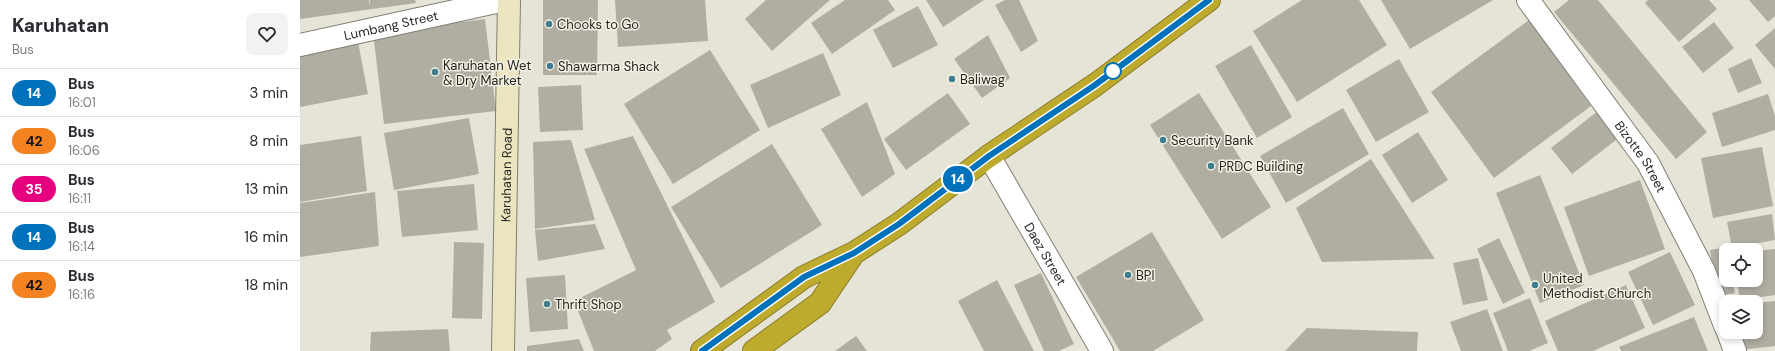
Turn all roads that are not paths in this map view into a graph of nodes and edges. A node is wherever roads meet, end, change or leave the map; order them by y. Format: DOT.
graph roads {
  1 [pos="505,0"];
  2 [pos="510,0"];
  3 [pos="1209,0"];
  4 [pos="1528,0"];
  5 [pos="1188,7"];
  6 [pos="300,45"];
  7 [pos="989,156"];
  8 [pos="854,253"];
  9 [pos="1719,310"];
  10 [pos="1731,339"];
  11 [pos="503,351"];
  12 [pos="702,351"];
  13 [pos="754,351"];
  14 [pos="1102,351"];
  15 [pos="1735,351"];
  1 -- 6 [label="street, Lumbang Street"];
  2 -- 11 [label="main road, Karuhatan Road"];
  3 -- 5 [label="highway"];
  4 -- 9 [label="street, Bizotte Street"];
  5 -- 7 [label="highway"];
  7 -- 8 [label="highway"];
  7 -- 14 [label="street, Daez Street"];
  8 -- 12 [label="highway"];
  8 -- 13 [label="highway"];
  10 -- 15 [label="street"];
}
